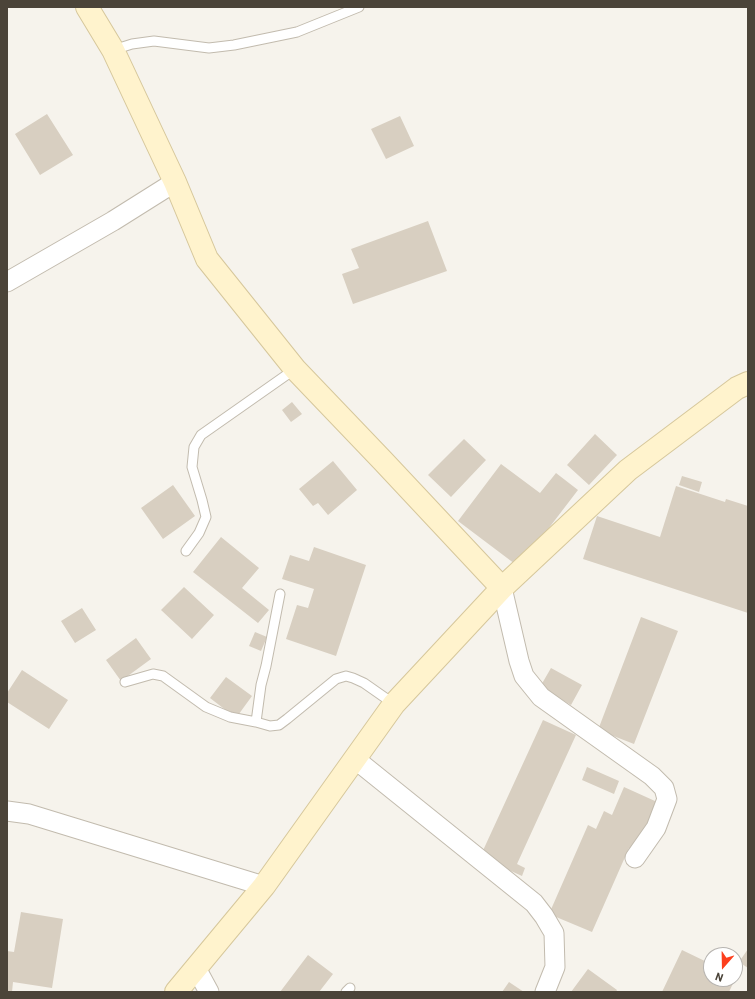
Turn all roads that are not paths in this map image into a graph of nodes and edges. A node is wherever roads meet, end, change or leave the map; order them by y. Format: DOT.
graph roads {
  1 [pos="87,7"];
  2 [pos="359,7"];
  3 [pos="113,50"];
  4 [pos="175,182"];
  5 [pos="7,282"];
  6 [pos="294,369"];
  7 [pos="748,383"];
  8 [pos="186,551"];
  9 [pos="502,588"];
  10 [pos="280,594"];
  11 [pos="125,682"];
  12 [pos="394,704"];
  13 [pos="256,722"];
  14 [pos="355,759"];
  15 [pos="7,810"];
  16 [pos="635,858"];
  17 [pos="264,886"];
  18 [pos="196,968"];
  19 [pos="176,992"];
  20 [pos="208,992"];
  21 [pos="545,992"];
  1 -- 3 [label="street"];
  2 -- 3 [label="lane"];
  3 -- 4 [label="street"];
  4 -- 5 [label="street"];
  4 -- 6 [label="street"];
  6 -- 8 [label="lane"];
  6 -- 9 [label="street"];
  7 -- 9 [label="street"];
  9 -- 12 [label="street"];
  9 -- 16 [label="street"];
  10 -- 13 [label="lane"];
  11 -- 13 [label="lane"];
  12 -- 13 [label="lane"];
  12 -- 14 [label="street"];
  14 -- 17 [label="street"];
  14 -- 21 [label="street"];
  15 -- 17 [label="street"];
  17 -- 18 [label="street"];
  18 -- 19 [label="street"];
  18 -- 20 [label="street"];
}
